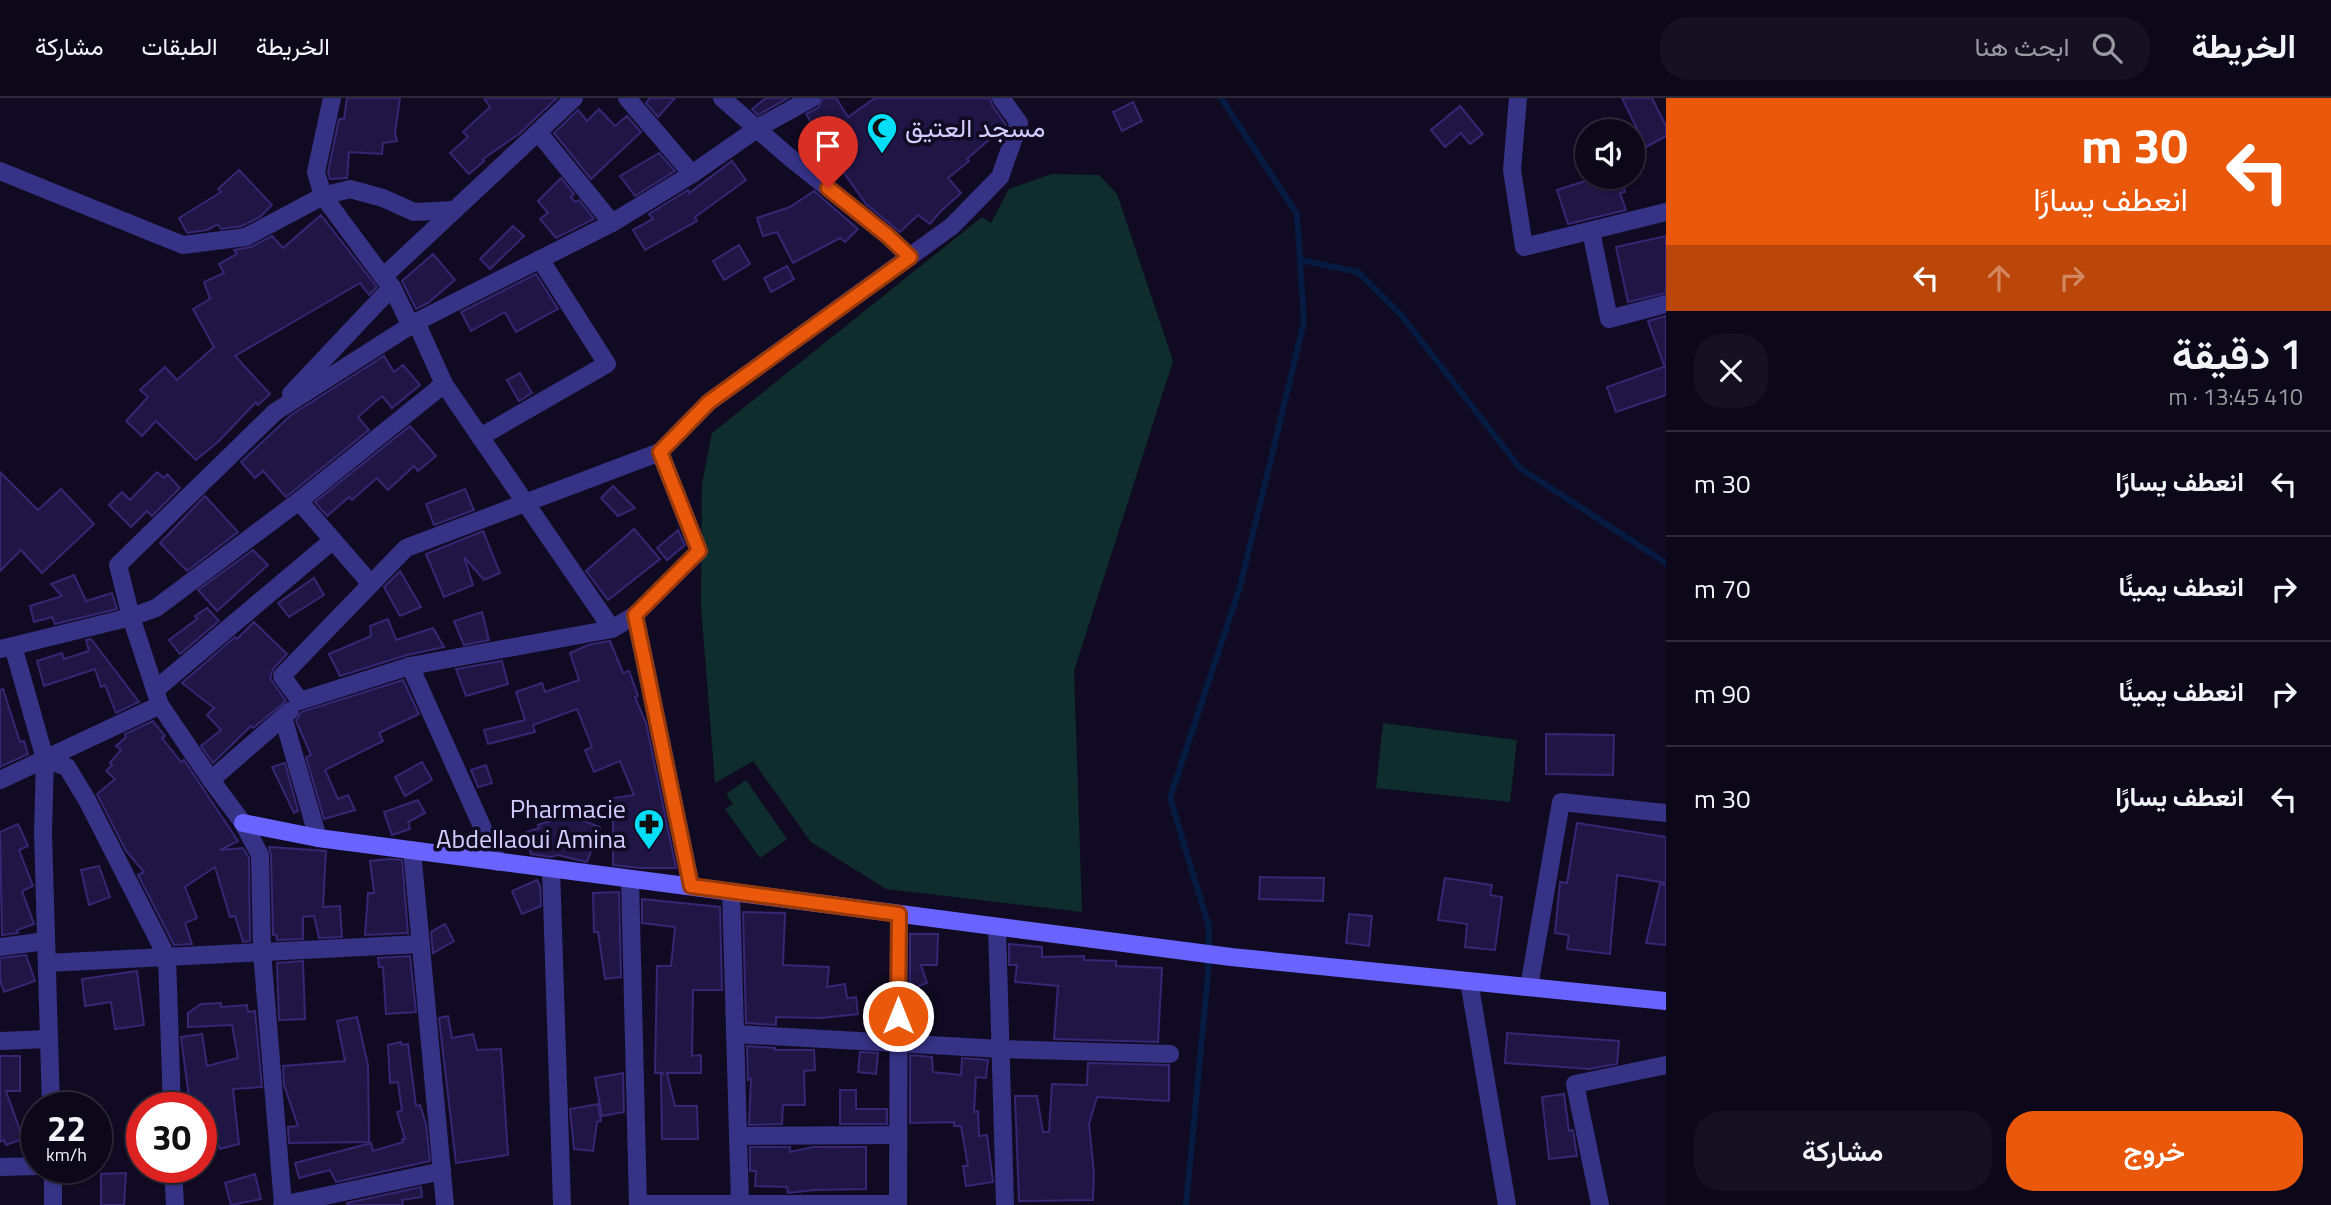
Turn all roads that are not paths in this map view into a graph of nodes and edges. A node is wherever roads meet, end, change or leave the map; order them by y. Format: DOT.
graph roads {
  1 [pos="331,98"];
  2 [pos="574,98"];
  3 [pos="627,98"];
  4 [pos="722,98"];
  5 [pos="1001,98"];
  6 [pos="1518,98"];
  7 [pos="800,101"];
  8 [pos="758,128"];
  9 [pos="538,132"];
  10 [pos="0,171"];
  11 [pos="692,174"];
  12 [pos="323,196"];
  13 [pos="454,211"];
  14 [pos="1666,212"];
  15 [pos="612,223"];
  16 [pos="1591,231"];
  17 [pos="910,257"];
  18 [pos="540,260"];
  19 [pos="387,282"];
  20 [pos="1666,303"];
  21 [pos="414,324"];
  22 [pos="444,384"];
  23 [pos="275,412"];
  24 [pos="480,437"];
  25 [pos="660,452"];
  26 [pos="299,501"];
  27 [pos="526,504"];
  28 [pos="333,540"];
  29 [pos="371,584"];
  30 [pos="635,615"];
  31 [pos="131,617"];
  32 [pos="612,629"];
  33 [pos="7,648"];
  34 [pos="410,666"];
  35 [pos="158,697"];
  36 [pos="300,701"];
  37 [pos="283,717"];
  38 [pos="45,759"];
  39 [pos="0,780"];
  40 [pos="211,780"];
  41 [pos="1666,813"];
  42 [pos="243,823"];
  43 [pos="318,838"];
  44 [pos="412,850"];
  45 [pos="498,862"];
  46 [pos="551,869"];
  47 [pos="630,879"];
  48 [pos="691,886"];
  49 [pos="731,891"];
  50 [pos="899,914"];
  51 [pos="997,928"];
  52 [pos="46,941"];
  53 [pos="421,944"];
  54 [pos="0,947"];
  55 [pos="262,952"];
  56 [pos="167,957"];
  57 [pos="47,963"];
  58 [pos="1469,981"];
  59 [pos="1529,987"];
  60 [pos="1666,1001"];
  61 [pos="735,1034"];
  62 [pos="49,1039"];
  63 [pos="0,1041"];
  64 [pos="898,1042"];
  65 [pos="1001,1049"];
  66 [pos="1170,1054"];
  67 [pos="1666,1065"];
  68 [pos="51,1092"];
  69 [pos="171,1092"];
  70 [pos="898,1135"];
  71 [pos="738,1136"];
  72 [pos="21,1166"];
  73 [pos="0,1167"];
  74 [pos="442,1171"];
  75 [pos="53,1183"];
  76 [pos="173,1183"];
  77 [pos="740,1204"];
  78 [pos="52,1205"];
  79 [pos="174,1205"];
  80 [pos="282,1205"];
  81 [pos="445,1205"];
  82 [pos="562,1205"];
  83 [pos="638,1205"];
  84 [pos="898,1205"];
  85 [pos="1005,1205"];
  86 [pos="1507,1205"];
  87 [pos="1600,1205"];
  1 -- 12 [label="street"];
  2 -- 9 [label="street"];
  3 -- 11 [label="street"];
  4 -- 8 [label="street"];
  5 -- 17 [label="street"];
  6 -- 16 [label="street"];
  7 -- 8 [label="street"];
  8 -- 11 [label="street"];
  8 -- 17 [label="street"];
  9 -- 13 [label="street"];
  9 -- 15 [label="street"];
  10 -- 12 [label="street"];
  11 -- 15 [label="street"];
  12 -- 13 [label="street"];
  12 -- 19 [label="street"];
  13 -- 19 [label="street"];
  14 -- 16 [label="street"];
  15 -- 18 [label="street"];
  16 -- 20 [label="street"];
  17 -- 25 [label="street"];
  18 -- 21 [label="street"];
  18 -- 24 [label="street"];
  19 -- 21 [label="street"];
  19 -- 23 [label="street"];
  21 -- 22 [label="street"];
  21 -- 23 [label="street"];
  22 -- 24 [label="street"];
  22 -- 26 [label="street"];
  23 -- 31 [label="street"];
  24 -- 27 [label="street"];
  25 -- 27 [label="street"];
  25 -- 30 [label="street"];
  26 -- 28 [label="street"];
  26 -- 31 [label="street"];
  27 -- 29 [label="street"];
  27 -- 32 [label="street"];
  28 -- 29 [label="street"];
  28 -- 35 [label="street"];
  29 -- 36 [label="street"];
  30 -- 32 [label="street"];
  30 -- 48 [label="street"];
  31 -- 33 [label="street"];
  31 -- 35 [label="street"];
  32 -- 34 [label="street"];
  33 -- 38 [label="street"];
  34 -- 36 [label="street"];
  34 -- 45 [label="street"];
  35 -- 38 [label="street"];
  35 -- 40 [label="street"];
  36 -- 37 [label="street"];
  37 -- 40 [label="street"];
  37 -- 43 [label="street"];
  38 -- 39 [label="street"];
  38 -- 52 [label="street"];
  38 -- 56 [label="street"];
  40 -- 42 [label="street"];
  41 -- 59 [label="street"];
  42 -- 43 [label="street"];
  42 -- 55 [label="street"];
  43 -- 44 [label="street"];
  44 -- 45 [label="street"];
  44 -- 53 [label="street"];
  45 -- 46 [label="street"];
  46 -- 47 [label="street"];
  46 -- 82 [label="street"];
  47 -- 48 [label="street"];
  47 -- 83 [label="street"];
  48 -- 49 [label="street"];
  49 -- 50 [label="street"];
  49 -- 61 [label="street"];
  50 -- 51 [label="street"];
  50 -- 64 [label="street"];
  51 -- 58 [label="street"];
  51 -- 65 [label="street"];
  52 -- 54 [label="street"];
  52 -- 57 [label="street"];
  53 -- 55 [label="street"];
  53 -- 74 [label="street"];
  55 -- 56 [label="street"];
  55 -- 80 [label="street"];
  56 -- 57 [label="street"];
  56 -- 69 [label="street"];
  57 -- 62 [label="street"];
  58 -- 59 [label="street"];
  58 -- 86 [label="street"];
  59 -- 60 [label="street"];
  61 -- 64 [label="street"];
  61 -- 71 [label="street"];
  62 -- 63 [label="street"];
  62 -- 68 [label="street"];
  64 -- 65 [label="street"];
  64 -- 70 [label="street"];
  65 -- 66 [label="street"];
  65 -- 85 [label="street"];
  67 -- 87 [label="street"];
  70 -- 71 [label="street"];
  70 -- 84 [label="street"];
  71 -- 77 [label="street"];
  72 -- 73 [label="street"];
  74 -- 80 [label="street"];
  74 -- 81 [label="street"];
  75 -- 78 [label="street"];
  76 -- 79 [label="street"];
  77 -- 83 [label="street"];
  77 -- 84 [label="street"];
}
